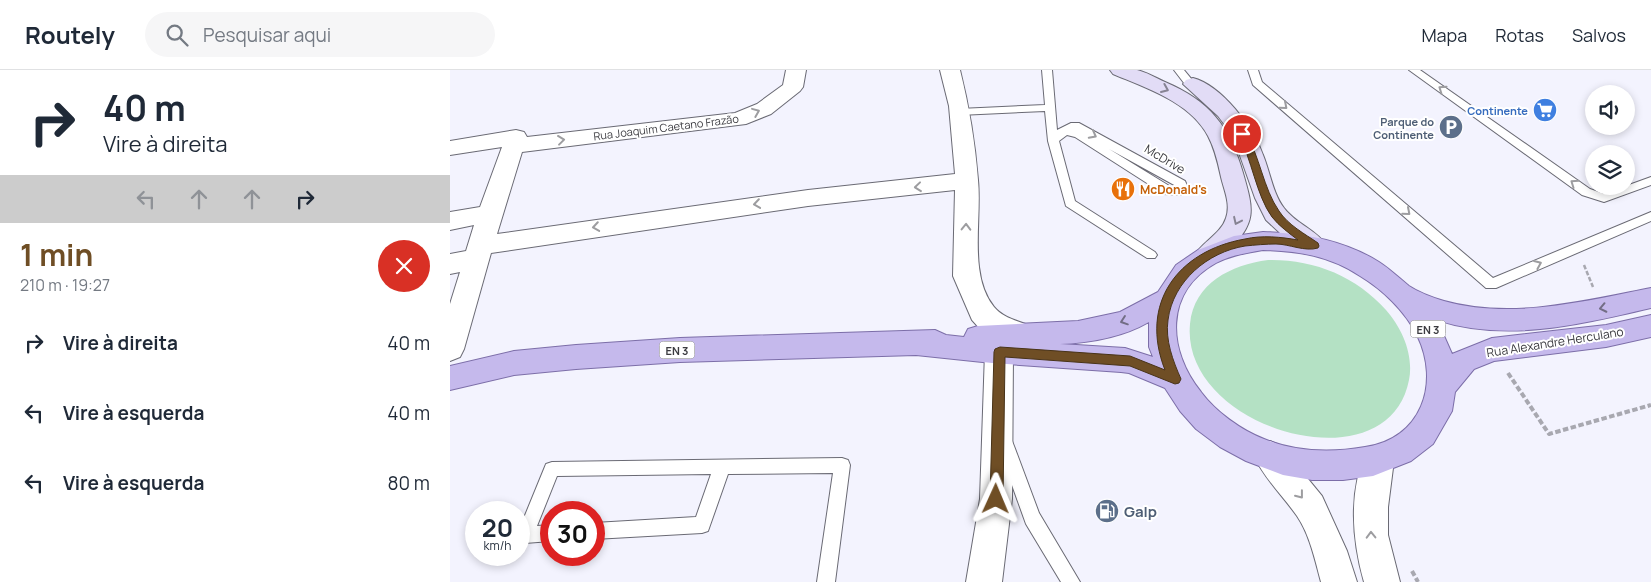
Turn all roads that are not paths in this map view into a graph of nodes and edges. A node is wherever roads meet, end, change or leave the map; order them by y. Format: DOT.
graph roads {
  1 [pos="796,70"];
  2 [pos="950,70"];
  3 [pos="1047,70"];
  4 [pos="1120,70"];
  5 [pos="1162,70"];
  6 [pos="1252,70"];
  7 [pos="1414,70"];
  8 [pos="1184,75"];
  9 [pos="1050,108"];
  10 [pos="959,112"];
  11 [pos="1056,137"];
  12 [pos="512,146"];
  13 [pos="450,148"];
  14 [pos="967,181"];
  15 [pos="1651,181"];
  16 [pos="490,214"];
  17 [pos="1651,216"];
  18 [pos="450,221"];
  19 [pos="1314,246"];
  20 [pos="479,252"];
  21 [pos="1151,255"];
  22 [pos="1207,256"];
  23 [pos="450,264"];
  24 [pos="1401,293"];
  25 [pos="1651,298"];
  26 [pos="1167,299"];
  27 [pos="1651,326"];
  28 [pos="1010,343"];
  29 [pos="450,349"];
  30 [pos="450,378"];
  31 [pos="1175,379"];
  32 [pos="1441,387"];
  33 [pos="998,424"];
  34 [pos="1270,456"];
  35 [pos="1378,460"];
  36 [pos="722,467"];
  37 [pos="605,530"];
  38 [pos="540,534"];
  39 [pos="826,582"];
  40 [pos="984,582"];
  41 [pos="1072,582"];
  42 [pos="1339,582"];
  43 [pos="1382,582"];
  12 -- 1 [label="street, Rua Joaquim Caetano Frazão, one-way"];
  2 -- 10 [label="street"];
  3 -- 9 [label="lane"];
  4 -- 22 [label="street, one-way"];
  5 -- 8 [label="street"];
  6 -- 17 [label="lane, one-way"];
  15 -- 7 [label="lane, one-way"];
  8 -- 19 [label="street"];
  9 -- 10 [label="lane"];
  9 -- 11 [label="lane"];
  10 -- 14 [label="street"];
  11 -- 11 [label="lane, McDrive, one-way"];
  11 -- 21 [label="lane"];
  12 -- 13 [label="street"];
  12 -- 16 [label="street"];
  14 -- 20 [label="street, one-way"];
  28 -- 14 [label="street, one-way"];
  16 -- 18 [label="street"];
  16 -- 20 [label="street"];
  19 -- 22 [label="main road, EN 3"];
  19 -- 24 [label="main road, EN 3"];
  20 -- 23 [label="street"];
  20 -- 29 [label="street"];
  22 -- 26 [label="main road, EN 3"];
  25 -- 24 [label="main road, Rua Alexandre Herculano / EN 3, one-way"];
  24 -- 32 [label="main road, EN 3"];
  26 -- 28 [label="main road, EN 3, one-way"];
  26 -- 31 [label="main road, EN 3"];
  27 -- 32 [label="main road, Rua Alexandre Herculano / EN 3"];
  28 -- 30 [label="main road, EN 3"];
  28 -- 31 [label="main road, EN 3"];
  28 -- 33 [label="street"];
  31 -- 34 [label="main road, EN 3"];
  32 -- 35 [label="main road, EN 3"];
  33 -- 40 [label="street"];
  33 -- 41 [label="lane"];
  34 -- 35 [label="main road, EN 3"];
  34 -- 42 [label="street, one-way"];
  43 -- 35 [label="street, one-way"];
  36 -- 37 [label="lane"];
  36 -- 38 [label="lane"];
  36 -- 39 [label="lane"];
}
